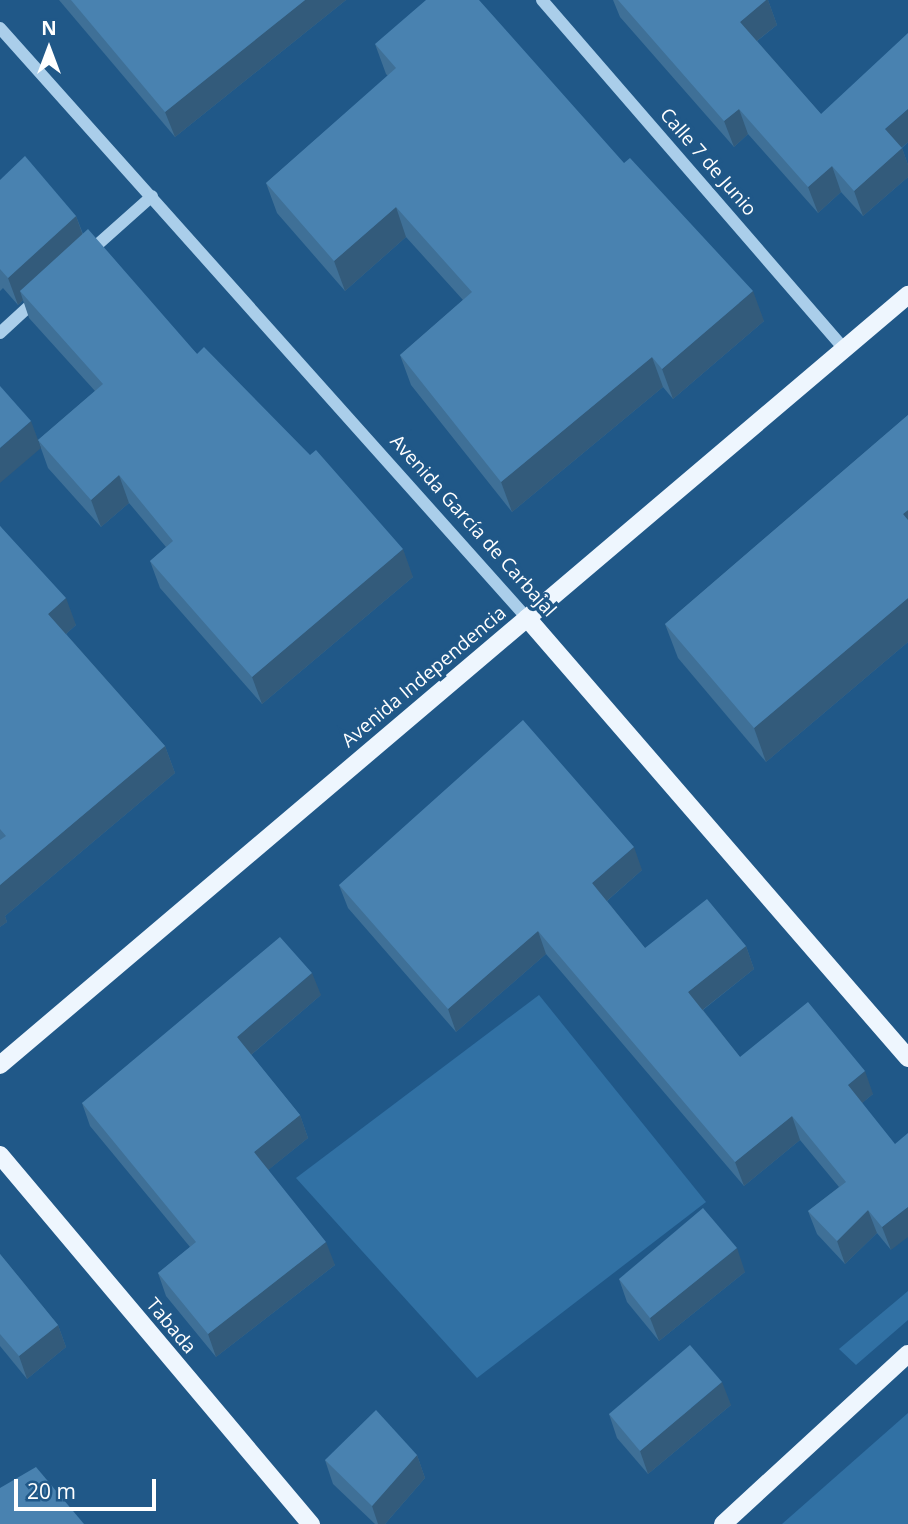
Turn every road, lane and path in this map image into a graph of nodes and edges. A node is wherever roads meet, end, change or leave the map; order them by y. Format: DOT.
graph roads {
  1 [pos="542,0"];
  2 [pos="0,28"];
  3 [pos="152,196"];
  4 [pos="71,269"];
  5 [pos="51,288"];
  6 [pos="908,295"];
  7 [pos="0,333"];
  8 [pos="845,349"];
  9 [pos="527,618"];
  10 [pos="908,1058"];
  11 [pos="0,1065"];
  12 [pos="0,1155"];
  13 [pos="908,1354"];
  14 [pos="311,1524"];
  15 [pos="723,1524"];
  1 -- 8 [label="street, Calle 7 de Junio"];
  2 -- 3 [label="street, Avenida García de Carbajal"];
  3 -- 4 [label="street"];
  3 -- 9 [label="street, Avenida García de Carbajal"];
  5 -- 7 [label="street"];
  6 -- 8 [label="main road, Avenida Independencia"];
  8 -- 9 [label="main road, Avenida Independencia"];
  9 -- 10 [label="main road, Avenida García de Carbajal"];
  9 -- 11 [label="main road, Avenida Independencia"];
  12 -- 14 [label="main road, Tabada"];
  13 -- 15 [label="main road"];
}
